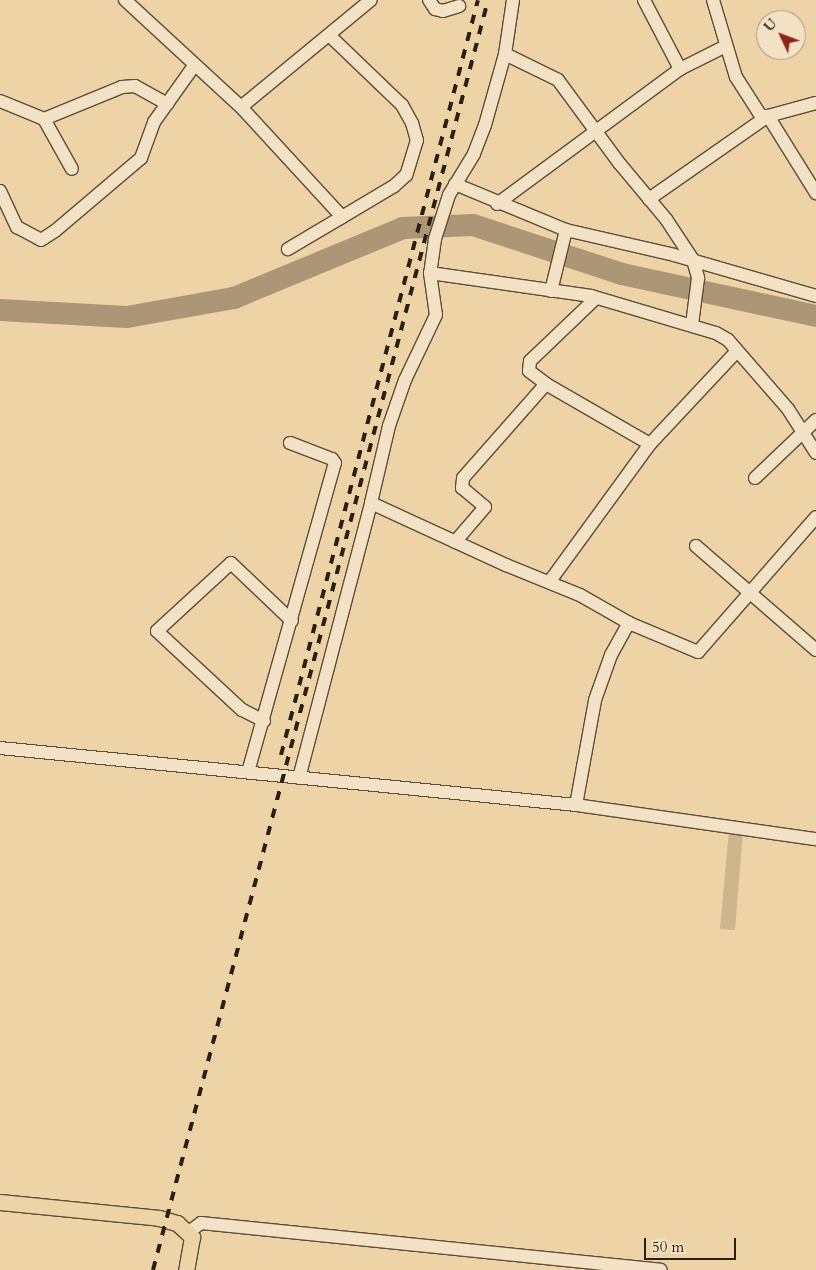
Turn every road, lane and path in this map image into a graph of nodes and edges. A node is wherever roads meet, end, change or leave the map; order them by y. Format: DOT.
graph roads {
  1 [pos="125,0"];
  2 [pos="371,0"];
  3 [pos="429,0"];
  4 [pos="513,0"];
  5 [pos="644,0"];
  6 [pos="713,0"];
  7 [pos="459,6"];
  8 [pos="330,36"];
  9 [pos="726,46"];
  10 [pos="505,54"];
  11 [pos="194,66"];
  12 [pos="680,69"];
  13 [pos="0,101"];
  14 [pos="816,103"];
  15 [pos="167,104"];
  16 [pos="241,108"];
  17 [pos="768,116"];
  18 [pos="44,118"];
  19 [pos="594,132"];
  20 [pos="72,169"];
  21 [pos="452,190"];
  22 [pos="0,191"];
  23 [pos="816,193"];
  24 [pos="649,199"];
  25 [pos="497,204"];
  26 [pos="342,217"];
  27 [pos="566,232"];
  28 [pos="288,249"];
  29 [pos="693,260"];
  30 [pos="430,273"];
  31 [pos="552,288"];
  32 [pos="816,296"];
  33 [pos="596,298"];
  34 [pos="692,325"];
  35 [pos="737,351"];
  36 [pos="546,384"];
  37 [pos="816,420"];
  38 [pos="802,432"];
  39 [pos="290,443"];
  40 [pos="650,444"];
  41 [pos="816,453"];
  42 [pos="755,478"];
  43 [pos="371,503"];
  44 [pos="816,517"];
  45 [pos="455,542"];
  46 [pos="696,546"];
  47 [pos="550,582"];
  48 [pos="748,594"];
  49 [pos="292,621"];
  50 [pos="629,623"];
  51 [pos="816,650"];
  52 [pos="264,721"];
  53 [pos="0,748"];
  54 [pos="248,772"];
  55 [pos="299,778"];
  56 [pos="576,805"];
  57 [pos="816,839"];
  58 [pos="0,1202"];
  59 [pos="190,1232"];
  60 [pos="186,1270"];
  61 [pos="661,1270"];
  1 -- 11 [label="street"];
  2 -- 8 [label="street"];
  3 -- 7 [label="street"];
  4 -- 10 [label="street"];
  5 -- 12 [label="street"];
  6 -- 9 [label="street"];
  8 -- 16 [label="street"];
  8 -- 26 [label="street"];
  9 -- 12 [label="street"];
  9 -- 17 [label="street"];
  10 -- 19 [label="street"];
  10 -- 21 [label="street"];
  11 -- 15 [label="street"];
  11 -- 16 [label="street"];
  12 -- 19 [label="street"];
  13 -- 18 [label="street"];
  14 -- 17 [label="street"];
  15 -- 18 [label="street"];
  15 -- 22 [label="street"];
  16 -- 26 [label="street"];
  17 -- 23 [label="street"];
  17 -- 24 [label="street"];
  18 -- 20 [label="street"];
  19 -- 24 [label="street"];
  19 -- 25 [label="street"];
  21 -- 25 [label="street"];
  21 -- 30 [label="street"];
  24 -- 29 [label="street"];
  25 -- 27 [label="street"];
  26 -- 28 [label="street"];
  27 -- 29 [label="street"];
  27 -- 31 [label="street"];
  29 -- 32 [label="street"];
  29 -- 34 [label="street"];
  30 -- 31 [label="street"];
  30 -- 43 [label="street"];
  31 -- 33 [label="street"];
  33 -- 34 [label="street"];
  33 -- 36 [label="street"];
  34 -- 35 [label="street"];
  35 -- 38 [label="street"];
  35 -- 40 [label="street"];
  36 -- 40 [label="street"];
  36 -- 45 [label="street"];
  37 -- 38 [label="street"];
  38 -- 41 [label="street"];
  38 -- 42 [label="street"];
  39 -- 49 [label="street"];
  40 -- 47 [label="street"];
  43 -- 45 [label="street"];
  43 -- 55 [label="street"];
  44 -- 48 [label="street"];
  45 -- 47 [label="street"];
  46 -- 48 [label="street"];
  47 -- 50 [label="street"];
  48 -- 50 [label="street"];
  48 -- 51 [label="street"];
  49 -- 52 [label="street"];
  49 -- 52 [label="street"];
  50 -- 56 [label="street"];
  52 -- 54 [label="street"];
  53 -- 54 [label="street"];
  54 -- 55 [label="street"];
  55 -- 56 [label="street"];
  56 -- 57 [label="street"];
  58 -- 59 [label="main road"];
  59 -- 60 [label="main road"];
  59 -- 61 [label="street"];
}
